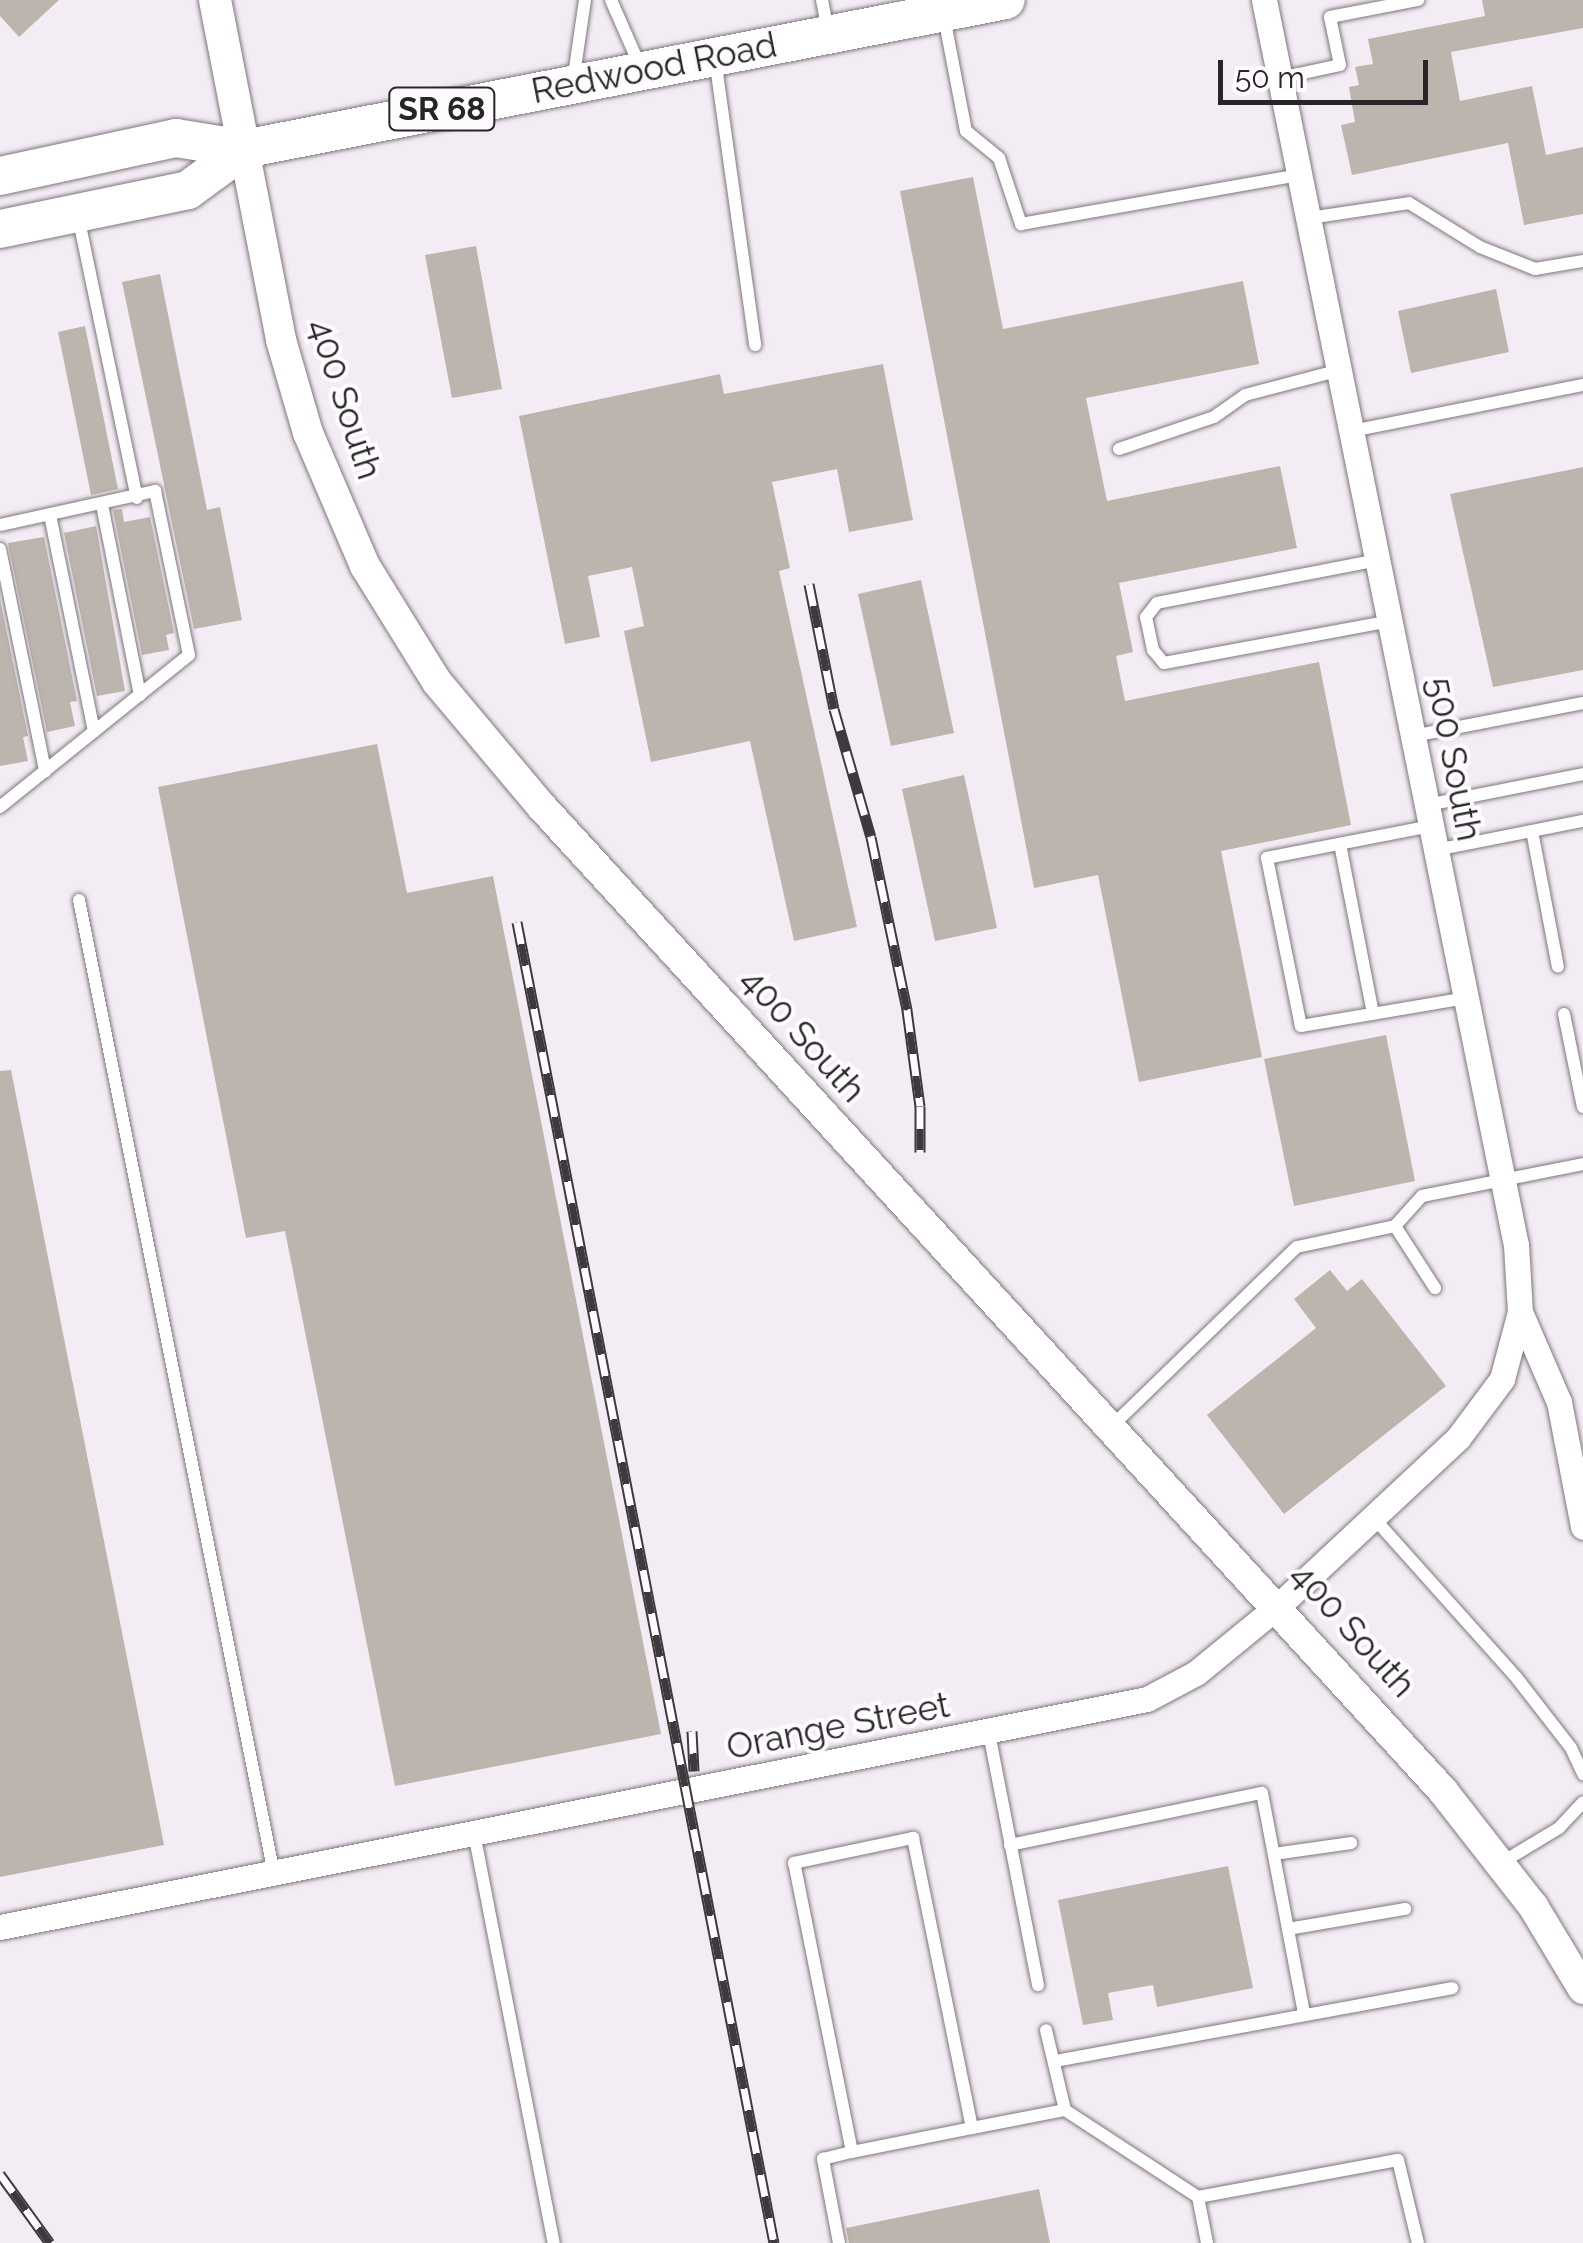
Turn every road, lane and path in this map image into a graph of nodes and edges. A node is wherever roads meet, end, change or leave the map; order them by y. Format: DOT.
graph roads {
  1 [pos="214,0"];
  2 [pos="586,0"];
  3 [pos="611,0"];
  4 [pos="1006,0"];
  5 [pos="1264,0"];
  6 [pos="1418,0"];
  7 [pos="904,10"];
  8 [pos="943,12"];
  9 [pos="825,17"];
  10 [pos="714,56"];
  11 [pos="641,68"];
  12 [pos="1280,78"];
  13 [pos="573,83"];
  14 [pos="244,149"];
  15 [pos="1300,175"];
  16 [pos="0,176"];
  17 [pos="78,213"];
  18 [pos="1309,218"];
  19 [pos="0,230"];
  20 [pos="1583,261"];
  21 [pos="755,345"];
  22 [pos="1340,370"];
  23 [pos="1583,385"];
  24 [pos="1352,431"];
  25 [pos="1119,449"];
  26 [pos="137,498"];
  27 [pos="102,505"];
  28 [pos="50,515"];
  29 [pos="0,525"];
  30 [pos="0,549"];
  31 [pos="1378,560"];
  32 [pos="1390,620"];
  33 [pos="140,695"];
  34 [pos="1583,703"];
  35 [pos="94,732"];
  36 [pos="1413,736"];
  37 [pos="45,771"];
  38 [pos="1583,774"];
  39 [pos="0,807"];
  40 [pos="1583,821"];
  41 [pos="1432,827"];
  42 [pos="1532,831"];
  43 [pos="1340,844"];
  44 [pos="79,900"];
  45 [pos="1558,967"];
  46 [pos="1466,998"];
  47 [pos="1373,1014"];
  48 [pos="1564,1014"];
  49 [pos="1583,1107"];
  50 [pos="1583,1164"];
  51 [pos="1502,1180"];
  52 [pos="1395,1226"];
  53 [pos="1435,1288"];
  54 [pos="1520,1312"];
  55 [pos="1112,1426"];
  56 [pos="1372,1516"];
  57 [pos="1583,1527"];
  58 [pos="1278,1606"];
  59 [pos="989,1733"];
  60 [pos="1583,1774"];
  61 [pos="1583,1802"];
  62 [pos="474,1834"];
  63 [pos="1351,1843"];
  64 [pos="1010,1845"];
  65 [pos="1274,1854"];
  66 [pos="1501,1863"];
  67 [pos="274,1874"];
  68 [pos="1405,1909"];
  69 [pos="0,1927"];
  70 [pos="1288,1929"];
  71 [pos="1038,1985"];
  72 [pos="1452,1988"];
  73 [pos="1583,1988"];
  74 [pos="1304,2013"];
  75 [pos="1046,2030"];
  76 [pos="1055,2061"];
  77 [pos="1065,2110"];
  78 [pos="972,2128"];
  79 [pos="852,2152"];
  80 [pos="1198,2197"];
  81 [pos="554,2243"];
  82 [pos="838,2243"];
  83 [pos="1207,2243"];
  84 [pos="1418,2243"];
  1 -- 14 [label="main road, 400 South"];
  2 -- 13 [label="lane"];
  3 -- 11 [label="lane"];
  4 -- 8 [label="main road, Redwood Road / SR 68"];
  5 -- 12 [label="street, 500 South"];
  6 -- 12 [label="lane"];
  7 -- 8 [label="main road, Redwood Road / SR 68"];
  7 -- 9 [label="main road, Redwood Road / SR 68"];
  8 -- 15 [label="lane"];
  9 -- 10 [label="main road, Redwood Road / SR 68"];
  10 -- 11 [label="main road, Redwood Road / SR 68"];
  10 -- 21 [label="lane"];
  11 -- 13 [label="main road, Redwood Road / SR 68"];
  12 -- 15 [label="street, 500 South"];
  13 -- 14 [label="main road, Redwood Road / SR 68"];
  14 -- 16 [label="main road, Redwood Road / SR 68"];
  14 -- 17 [label="main road, Redwood Road / SR 68"];
  14 -- 55 [label="street, 400 South"];
  15 -- 18 [label="street, 500 South"];
  17 -- 19 [label="main road, Redwood Road / SR 68"];
  17 -- 26 [label="lane"];
  18 -- 20 [label="lane"];
  18 -- 22 [label="street, 500 South"];
  22 -- 24 [label="street, 500 South"];
  22 -- 25 [label="lane"];
  23 -- 24 [label="lane"];
  24 -- 31 [label="street, 500 South"];
  26 -- 27 [label="lane"];
  26 -- 33 [label="lane"];
  27 -- 28 [label="lane"];
  27 -- 33 [label="lane"];
  28 -- 29 [label="lane"];
  28 -- 35 [label="lane"];
  30 -- 37 [label="lane"];
  31 -- 32 [label="street, 500 South"];
  31 -- 32 [label="lane"];
  32 -- 36 [label="street, 500 South"];
  33 -- 35 [label="lane"];
  34 -- 36 [label="lane"];
  35 -- 37 [label="lane"];
  36 -- 41 [label="street, 500 South"];
  37 -- 39 [label="lane"];
  38 -- 41 [label="lane"];
  40 -- 42 [label="lane"];
  41 -- 42 [label="lane"];
  41 -- 43 [label="lane"];
  41 -- 46 [label="street, 500 South"];
  42 -- 45 [label="lane"];
  43 -- 47 [label="lane"];
  43 -- 47 [label="lane"];
  44 -- 67 [label="lane"];
  46 -- 47 [label="lane"];
  46 -- 51 [label="street, 500 South"];
  48 -- 49 [label="lane"];
  50 -- 51 [label="lane"];
  51 -- 52 [label="lane"];
  51 -- 54 [label="street, 500 South"];
  52 -- 53 [label="lane"];
  52 -- 55 [label="lane"];
  54 -- 56 [label="street, Orange Street"];
  54 -- 57 [label="street, 500 South"];
  55 -- 58 [label="street, 400 South"];
  56 -- 58 [label="street, Orange Street"];
  56 -- 60 [label="lane"];
  58 -- 59 [label="street, Orange Street"];
  58 -- 66 [label="street, 400 South"];
  59 -- 62 [label="street, Orange Street"];
  59 -- 64 [label="lane"];
  61 -- 66 [label="lane"];
  62 -- 67 [label="street, Orange Street"];
  62 -- 81 [label="lane"];
  63 -- 65 [label="lane"];
  64 -- 65 [label="lane"];
  64 -- 71 [label="lane"];
  65 -- 70 [label="lane"];
  66 -- 73 [label="street, 400 South"];
  67 -- 69 [label="street, Orange Street"];
  68 -- 70 [label="lane"];
  70 -- 74 [label="lane"];
  72 -- 74 [label="lane"];
  74 -- 76 [label="lane"];
  75 -- 76 [label="lane"];
  76 -- 77 [label="lane"];
  77 -- 78 [label="lane"];
  77 -- 80 [label="lane"];
  78 -- 79 [label="lane"];
  78 -- 79 [label="lane"];
  79 -- 82 [label="lane"];
  80 -- 83 [label="lane"];
  80 -- 84 [label="lane"];
}
